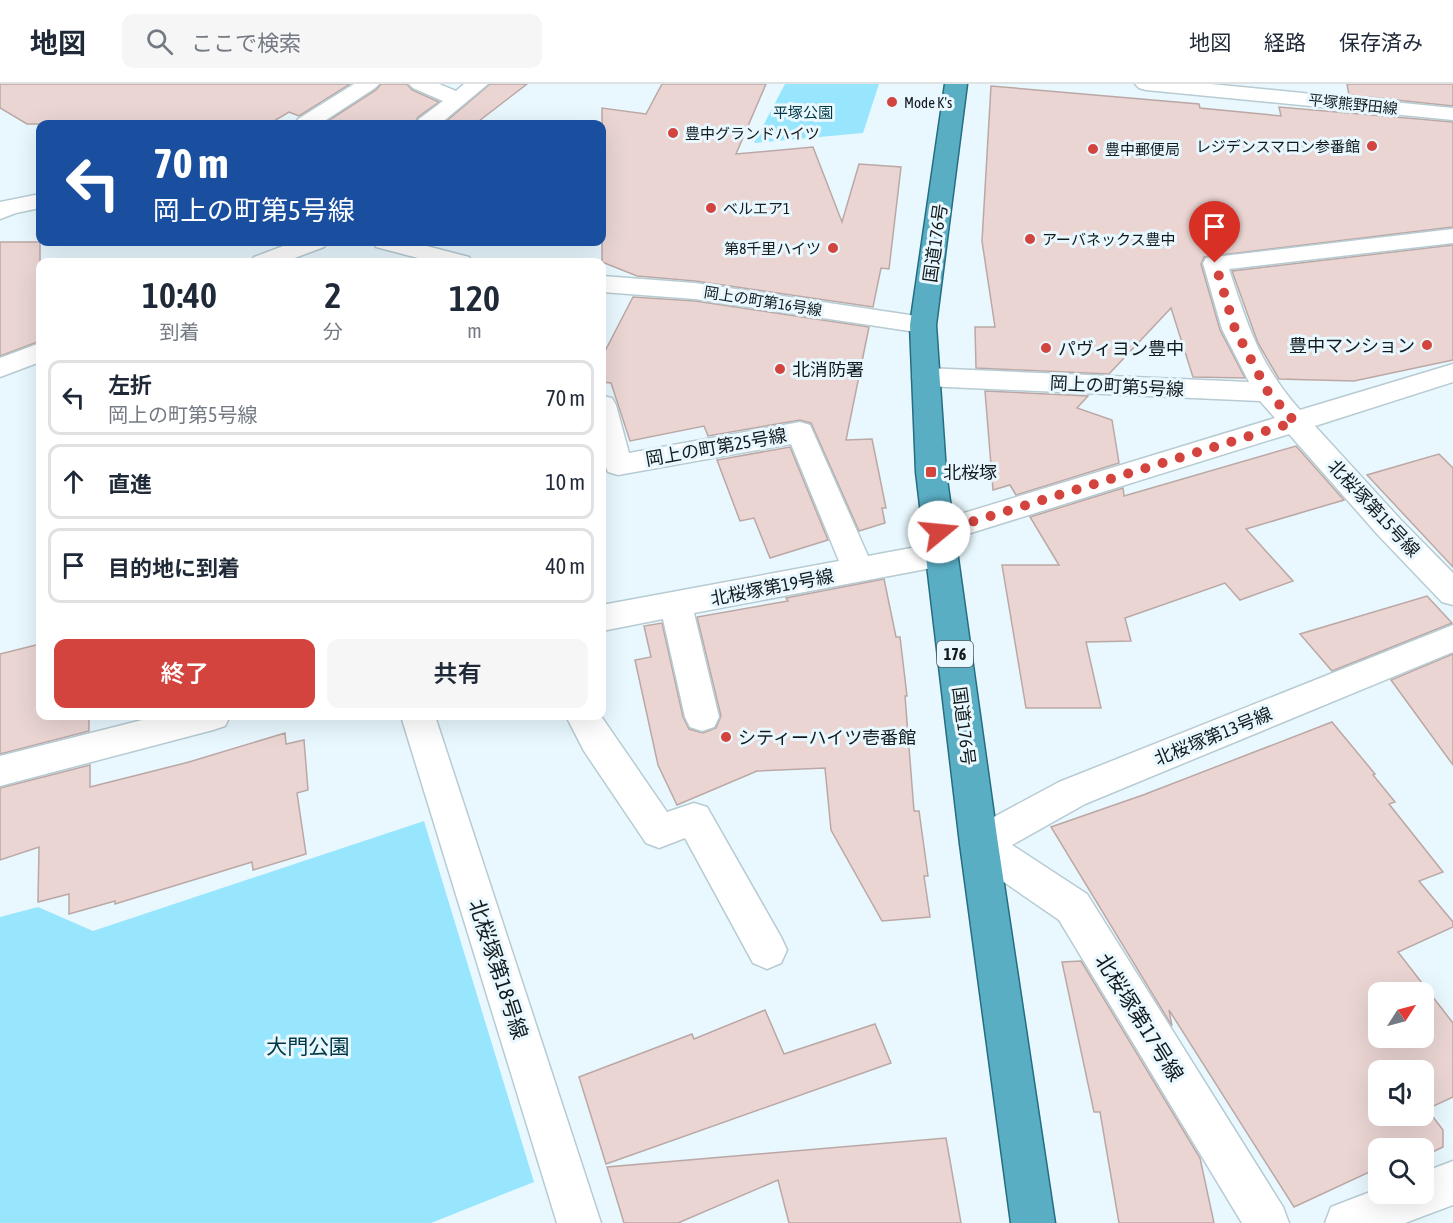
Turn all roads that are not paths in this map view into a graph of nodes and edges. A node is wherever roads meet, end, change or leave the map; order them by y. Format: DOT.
graph roads {
  1 [pos="368,84"];
  2 [pos="420,84"];
  3 [pos="477,84"];
  4 [pos="956,84"];
  5 [pos="1146,84"];
  6 [pos="458,99"];
  7 [pos="1453,114"];
  8 [pos="312,120"];
  9 [pos="432,120"];
  10 [pos="36,202"];
  11 [pos="0,212"];
  12 [pos="1453,236"];
  13 [pos="305,246"];
  14 [pos="394,246"];
  15 [pos="417,257"];
  16 [pos="273,258"];
  17 [pos="606,284"];
  18 [pos="923,325"];
  19 [pos="36,354"];
  20 [pos="0,368"];
  21 [pos="1453,373"];
  22 [pos="926,377"];
  23 [pos="1268,392"];
  24 [pos="606,420"];
  25 [pos="1295,422"];
  26 [pos="941,543"];
  27 [pos="858,569"];
  28 [pos="1453,593"];
  29 [pos="676,606"];
  30 [pos="606,617"];
  31 [pos="1453,638"];
  32 [pos="702,717"];
  33 [pos="198,720"];
  34 [pos="419,720"];
  35 [pos="585,720"];
  36 [pos="0,771"];
  37 [pos="979,844"];
  38 [pos="767,950"];
  39 [pos="1453,1183"];
  40 [pos="1434,1190"];
  41 [pos="1397,1204"];
  42 [pos="579,1223"];
  43 [pos="1033,1223"];
  44 [pos="1267,1223"];
  45 [pos="1347,1223"];
  1 -- 8 [label="street"];
  2 -- 6 [label="street"];
  3 -- 6 [label="street"];
  4 -- 18 [label="highway, 国道176号 / 176"];
  5 -- 7 [label="street, 平塚熊野田線"];
  6 -- 9 [label="street"];
  10 -- 11 [label="street"];
  12 -- 23 [label="street"];
  13 -- 16 [label="street"];
  14 -- 15 [label="street"];
  17 -- 18 [label="street, 岡上の町第16号線"];
  18 -- 22 [label="highway, 国道176号 / 176"];
  19 -- 20 [label="street"];
  21 -- 25 [label="street, 北桜塚第19号線"];
  22 -- 23 [label="street, 岡上の町第5号線"];
  22 -- 26 [label="highway, 国道176号 / 176"];
  23 -- 25 [label="street"];
  24 -- 27 [label="street, 岡上の町第25号線"];
  25 -- 26 [label="street, 北桜塚第19号線"];
  25 -- 28 [label="street, 北桜塚第15号線"];
  26 -- 27 [label="street, 北桜塚第19号線"];
  26 -- 37 [label="highway, 国道176号 / 176"];
  27 -- 29 [label="street, 北桜塚第19号線"];
  29 -- 30 [label="street, 北桜塚第19号線"];
  29 -- 32 [label="street"];
  31 -- 37 [label="street, 北桜塚第13号線"];
  33 -- 36 [label="street"];
  34 -- 42 [label="street, 北桜塚第18号線"];
  35 -- 38 [label="street"];
  37 -- 43 [label="highway, 国道176号 / 176"];
  37 -- 44 [label="street, 北桜塚第17号線"];
  39 -- 40 [label="street"];
  41 -- 45 [label="street"];
}
